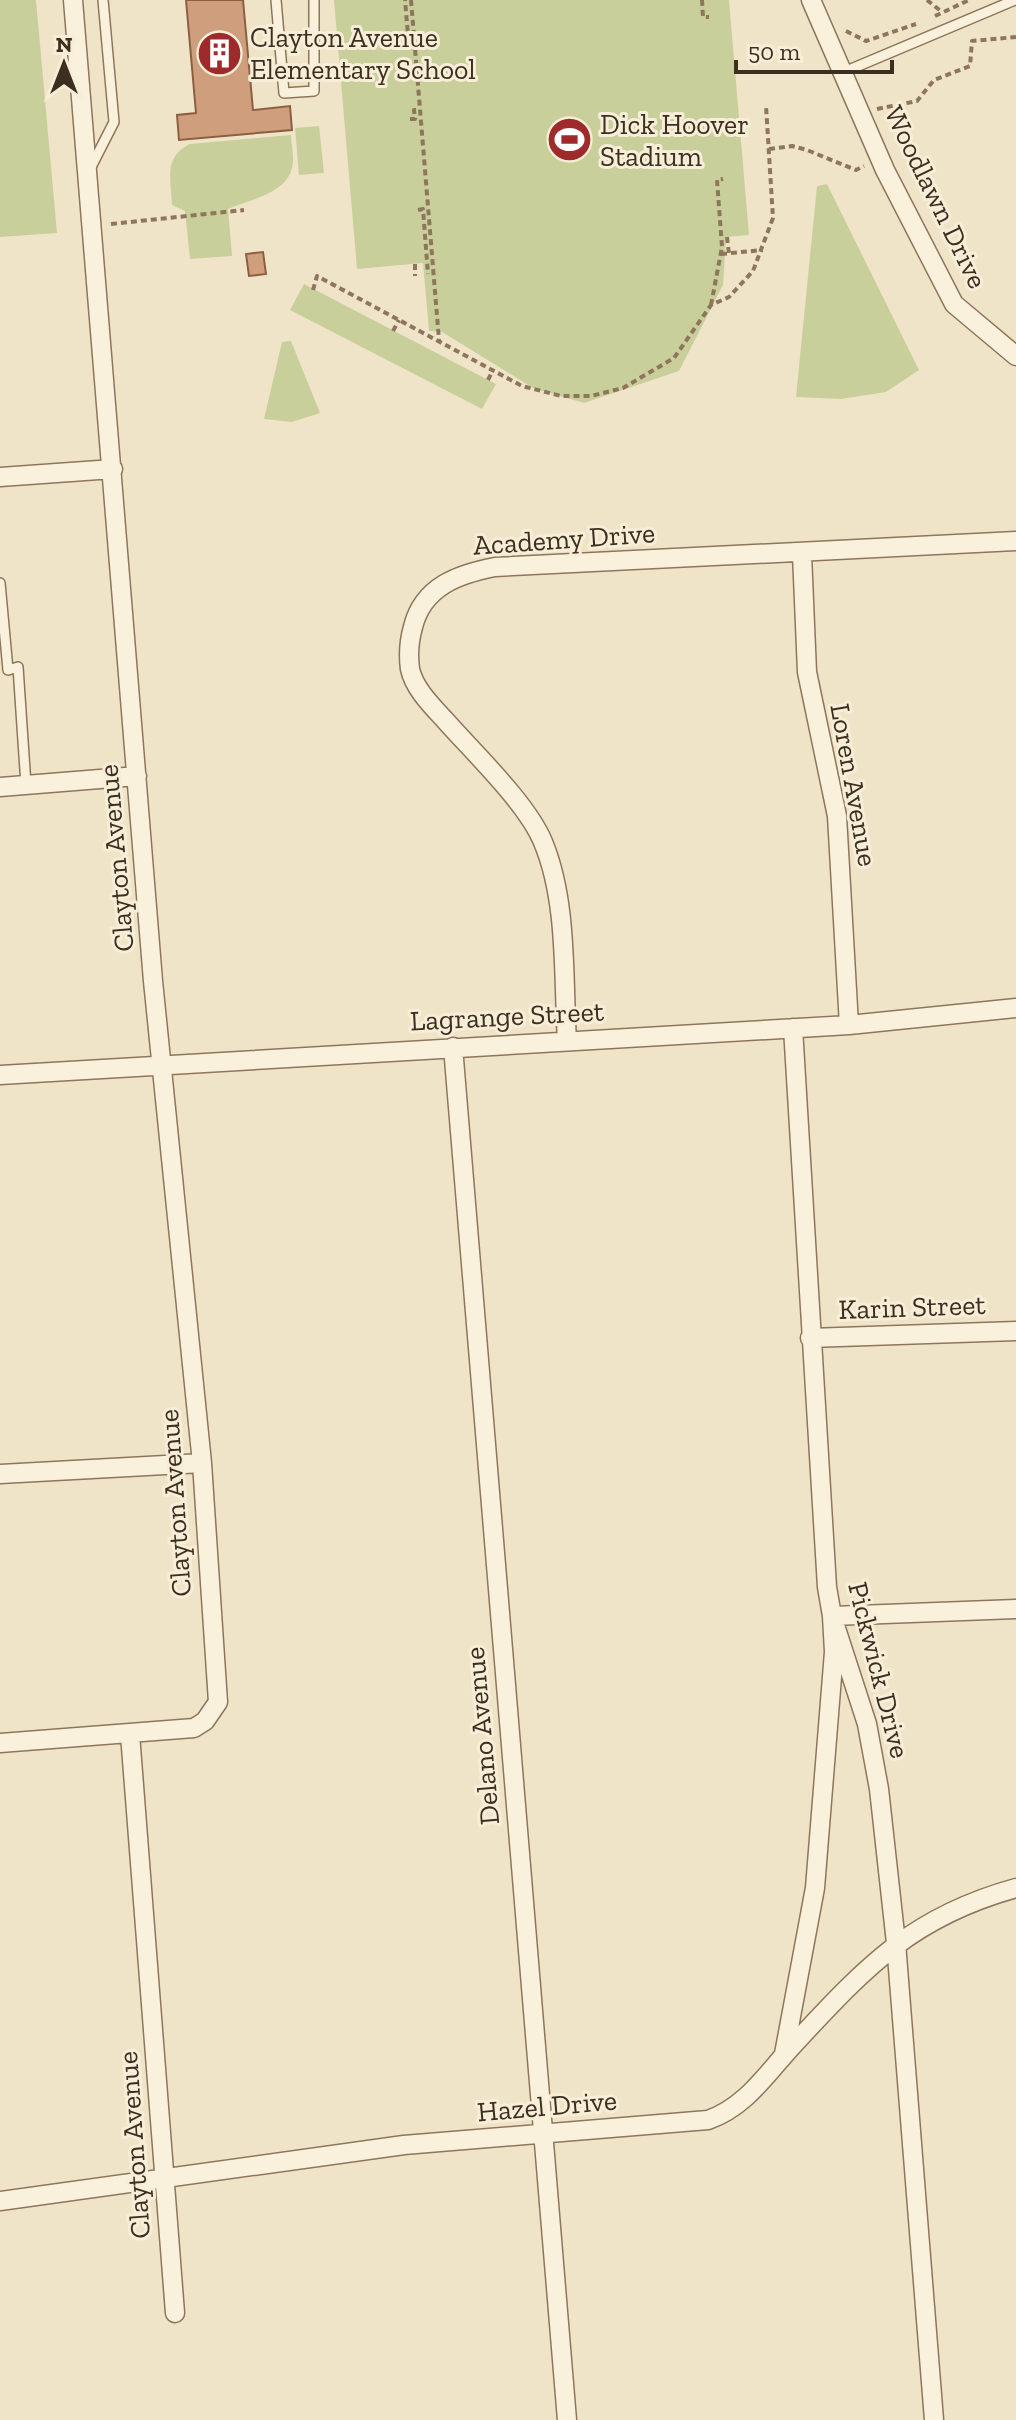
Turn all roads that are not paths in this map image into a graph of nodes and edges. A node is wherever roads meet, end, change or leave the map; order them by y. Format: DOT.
graph roads {
  1 [pos="73,0"];
  2 [pos="103,0"];
  3 [pos="276,0"];
  4 [pos="314,0"];
  5 [pos="811,0"];
  6 [pos="1015,0"];
  7 [pos="844,72"];
  8 [pos="88,174"];
  9 [pos="1016,356"];
  10 [pos="113,469"];
  11 [pos="0,477"];
  12 [pos="1016,541"];
  13 [pos="802,554"];
  14 [pos="0,583"];
  15 [pos="137,776"];
  16 [pos="26,785"];
  17 [pos="0,787"];
  18 [pos="1016,1008"];
  19 [pos="849,1025"];
  20 [pos="793,1028"];
  21 [pos="567,1041"];
  22 [pos="453,1047"];
  23 [pos="163,1064"];
  24 [pos="0,1075"];
  25 [pos="1016,1331"];
  26 [pos="810,1338"];
  27 [pos="202,1463"];
  28 [pos="0,1474"];
  29 [pos="1016,1609"];
  30 [pos="832,1616"];
  31 [pos="130,1734"];
  32 [pos="0,1743"];
  33 [pos="1016,1888"];
  34 [pos="896,1943"];
  35 [pos="784,2056"];
  36 [pos="544,2135"];
  37 [pos="165,2178"];
  38 [pos="0,2201"];
  39 [pos="175,2313"];
  40 [pos="567,2420"];
  41 [pos="934,2420"];
  1 -- 8 [label="street, Clayton Avenue"];
  2 -- 8 [label="lane"];
  3 -- 4 [label="lane"];
  5 -- 7 [label="street, Woodlawn Drive"];
  6 -- 7 [label="lane"];
  7 -- 9 [label="street, Woodlawn Drive"];
  8 -- 10 [label="street, Clayton Avenue"];
  10 -- 11 [label="street"];
  10 -- 15 [label="street, Clayton Avenue"];
  12 -- 13 [label="street, Academy Drive"];
  13 -- 19 [label="street, Loren Avenue"];
  13 -- 21 [label="street, Academy Drive"];
  14 -- 16 [label="lane"];
  15 -- 16 [label="street"];
  15 -- 23 [label="street, Clayton Avenue"];
  16 -- 17 [label="street"];
  18 -- 19 [label="street, Lagrange Street"];
  19 -- 20 [label="street, Lagrange Street"];
  20 -- 21 [label="street, Lagrange Street"];
  20 -- 26 [label="street, Pickwick Drive"];
  21 -- 22 [label="street, Lagrange Street"];
  22 -- 23 [label="street, Lagrange Street"];
  22 -- 36 [label="street, Delano Avenue"];
  23 -- 24 [label="street, Lagrange Street"];
  23 -- 27 [label="street, Clayton Avenue"];
  25 -- 26 [label="street, Karin Street"];
  26 -- 30 [label="street, Pickwick Drive"];
  27 -- 28 [label="street"];
  27 -- 31 [label="street, Clayton Avenue"];
  29 -- 30 [label="street"];
  30 -- 34 [label="street, Pickwick Drive"];
  30 -- 35 [label="street"];
  31 -- 32 [label="street"];
  31 -- 37 [label="street, Clayton Avenue"];
  33 -- 34 [label="street, Hazel Drive"];
  34 -- 35 [label="street, Hazel Drive"];
  34 -- 41 [label="street, Pickwick Drive"];
  35 -- 36 [label="street, Hazel Drive"];
  36 -- 37 [label="street, Hazel Drive"];
  36 -- 40 [label="street, Delano Avenue"];
  37 -- 38 [label="street, Hazel Drive"];
  37 -- 39 [label="street, Clayton Avenue"];
}
